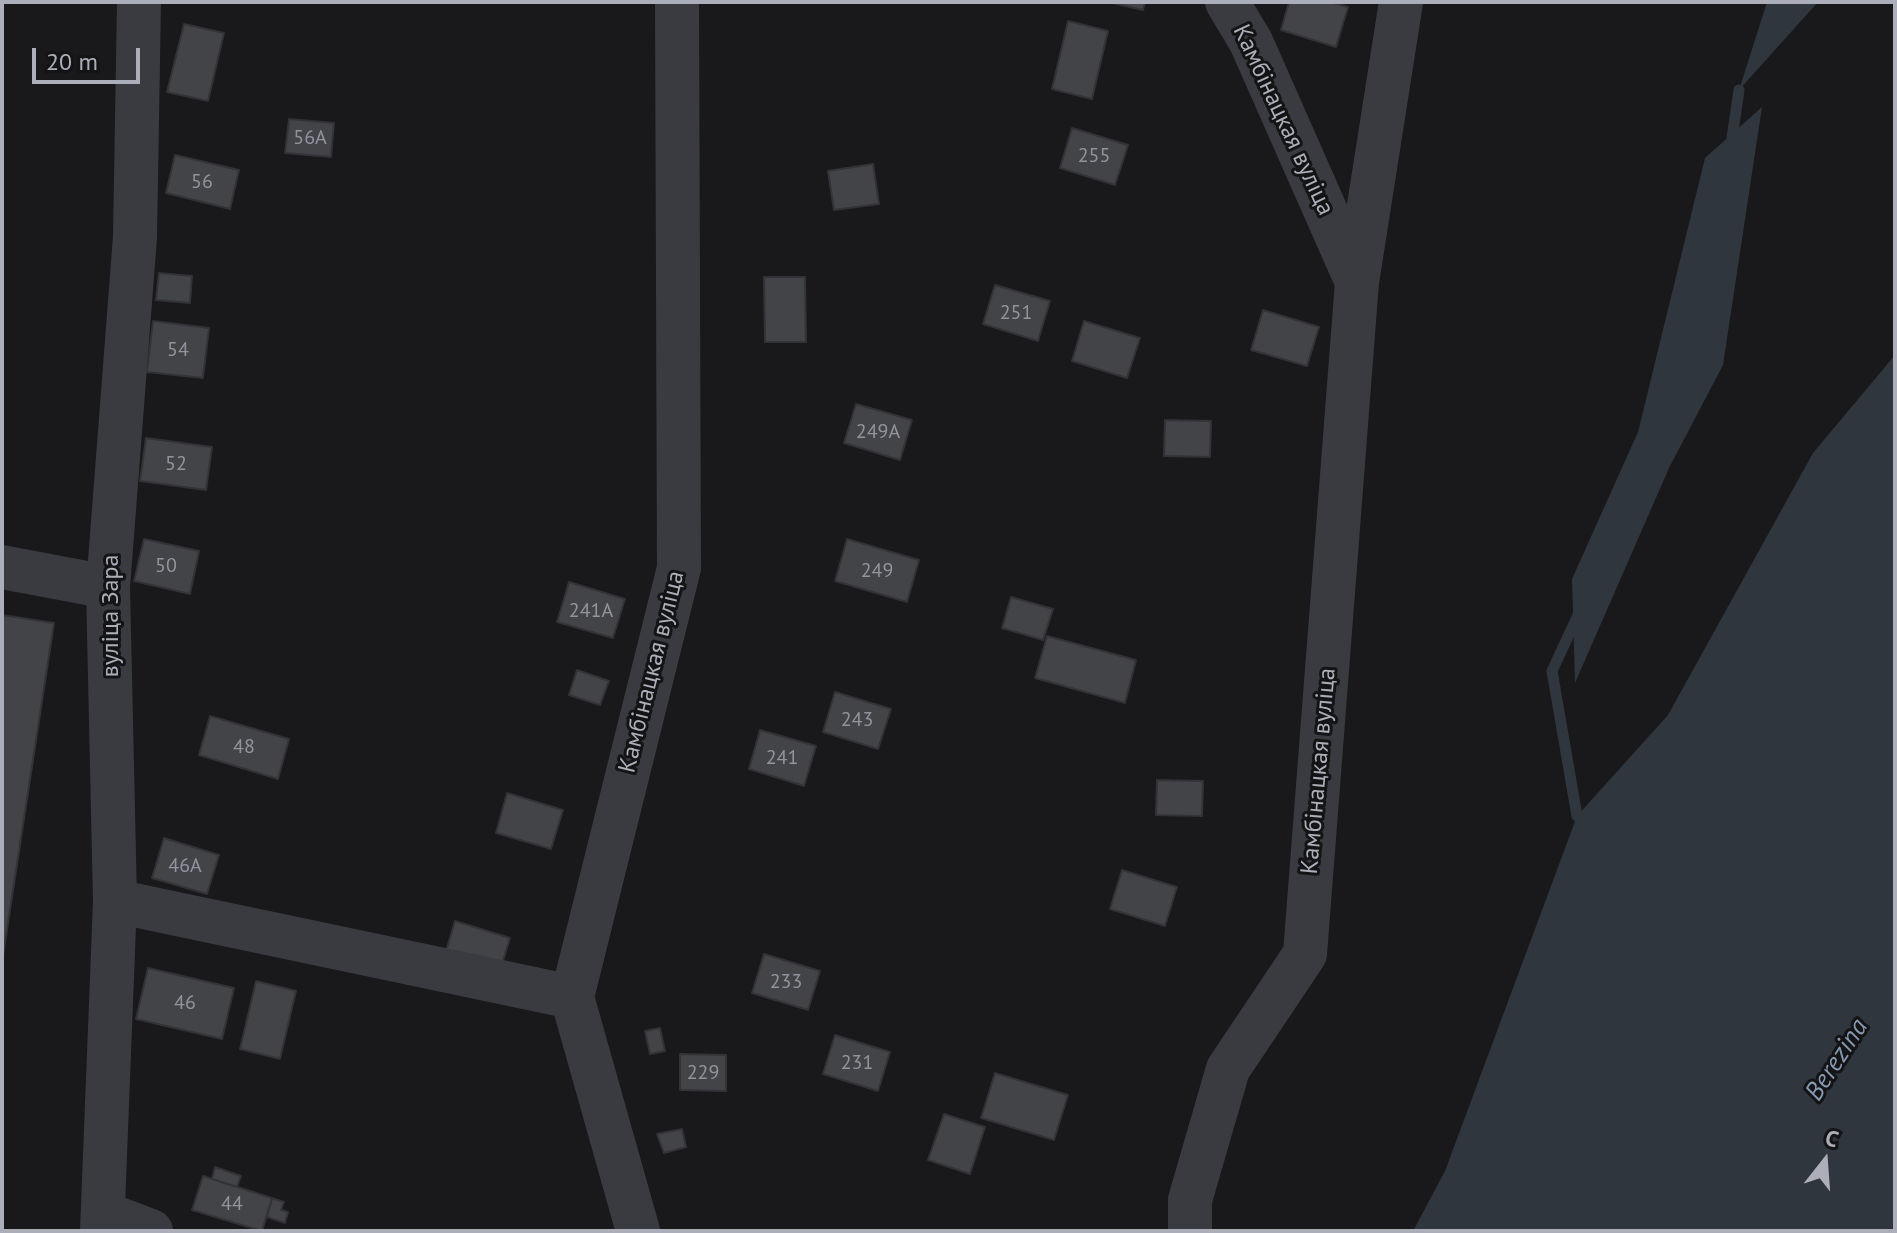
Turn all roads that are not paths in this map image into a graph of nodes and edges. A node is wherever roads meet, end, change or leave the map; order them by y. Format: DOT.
graph roads {
  1 [pos="139,2"];
  2 [pos="677,2"];
  3 [pos="1227,2"];
  4 [pos="1401,2"];
  5 [pos="1357,282"];
  6 [pos="2,567"];
  7 [pos="108,587"];
  8 [pos="115,901"];
  9 [pos="572,997"];
  10 [pos="104,1222"];
  11 [pos="151,1231"];
  12 [pos="638,1231"];
  13 [pos="1190,1231"];
  1 -- 7 [label="street, вуліца Зара"];
  2 -- 9 [label="street, Камбінацкая вуліца"];
  3 -- 5 [label="street, Камбінацкая вуліца"];
  4 -- 5 [label="street, Камбінацкая вуліца"];
  5 -- 13 [label="street, Камбінацкая вуліца"];
  6 -- 7 [label="street"];
  7 -- 8 [label="street, вуліца Зара"];
  8 -- 9 [label="street"];
  8 -- 10 [label="street, вуліца Зара"];
  9 -- 12 [label="street, Камбінацкая вуліца"];
  10 -- 11 [label="street"];
}
